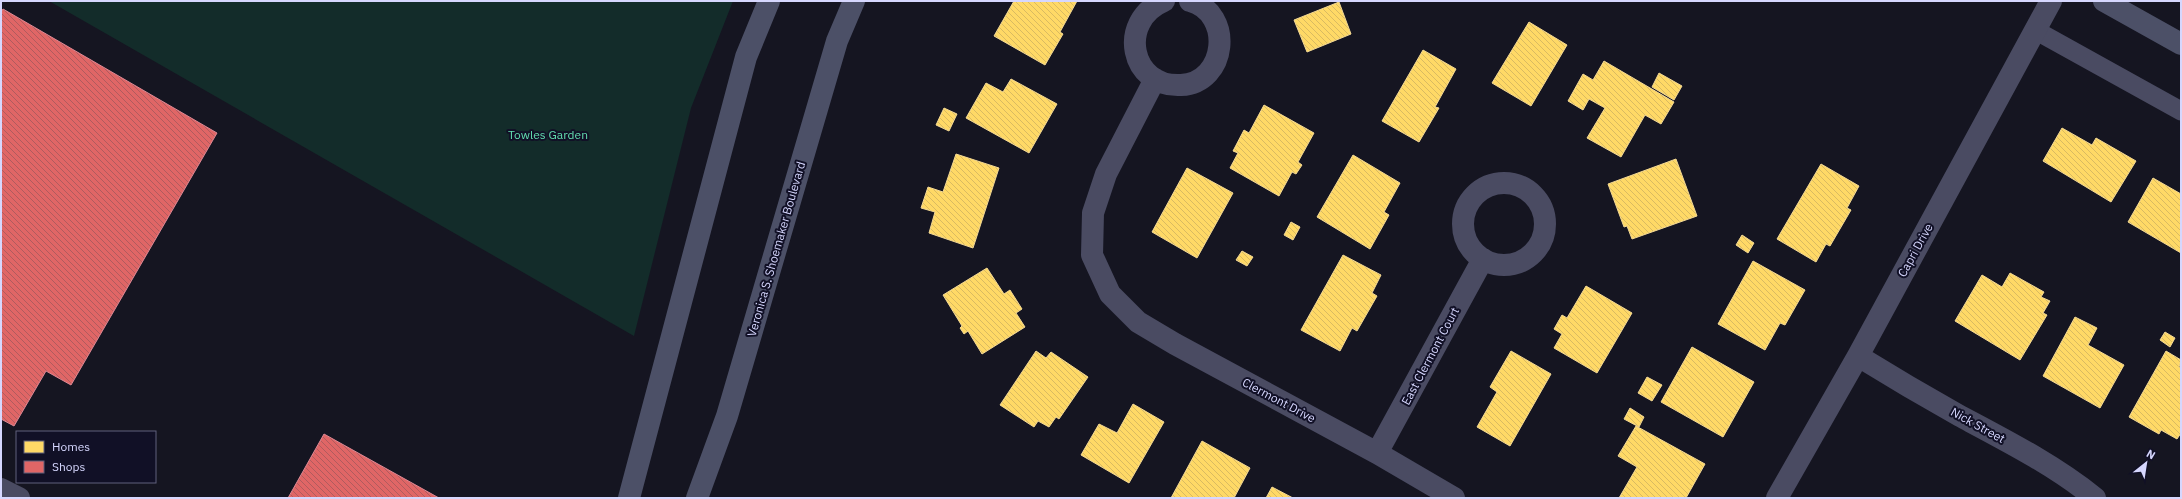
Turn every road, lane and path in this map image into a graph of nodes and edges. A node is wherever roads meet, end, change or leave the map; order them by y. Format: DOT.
graph roads {
  1 [pos="770,1"];
  2 [pos="854,1"];
  3 [pos="1164,1"];
  4 [pos="1190,1"];
  5 [pos="2051,1"];
  6 [pos="2104,1"];
  7 [pos="2035,30"];
  8 [pos="2181,44"];
  9 [pos="1155,79"];
  10 [pos="2181,111"];
  11 [pos="1483,259"];
  12 [pos="1858,356"];
  13 [pos="1377,454"];
  14 [pos="1,489"];
  15 [pos="19,498"];
  16 [pos="629,498"];
  17 [pos="697,498"];
  18 [pos="1454,498"];
  19 [pos="1776,498"];
  20 [pos="2095,498"];
  1 -- 16 [label="street"];
  2 -- 17 [label="street, Veronica S. Shoemaker Boulevard"];
  3 -- 9 [label="street"];
  4 -- 9 [label="street"];
  5 -- 7 [label="street, Capri Drive"];
  6 -- 8 [label="street"];
  7 -- 10 [label="lane"];
  7 -- 12 [label="street, Capri Drive"];
  9 -- 13 [label="street, Clermont Drive"];
  11 -- 13 [label="street, East Clermont Court"];
  12 -- 19 [label="street, Capri Drive"];
  12 -- 20 [label="street, Nick Street"];
  13 -- 18 [label="street, Clermont Drive"];
  14 -- 15 [label="street"];
}
